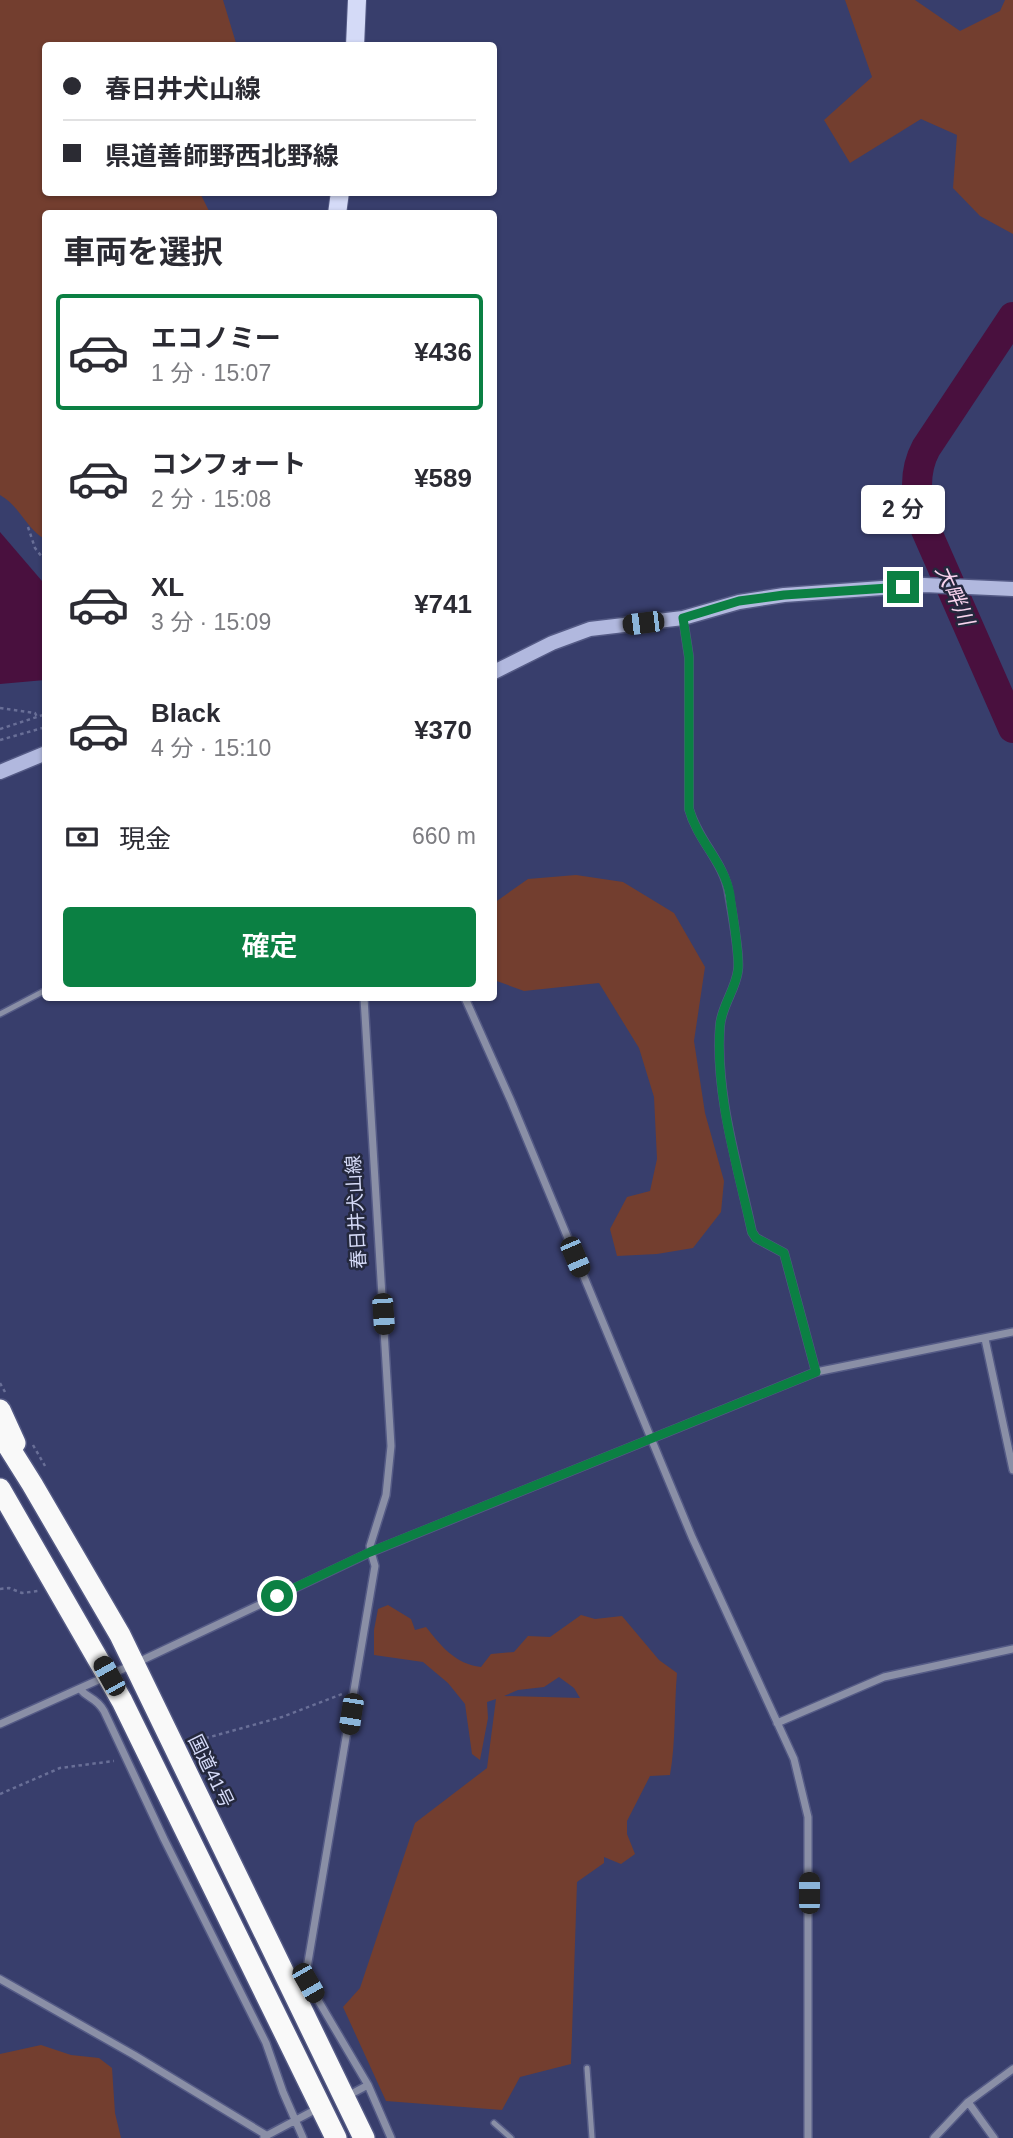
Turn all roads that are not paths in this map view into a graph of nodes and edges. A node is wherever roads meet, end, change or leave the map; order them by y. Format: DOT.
graph roads {
  1 [pos="357,0"];
  2 [pos="355,42"];
  3 [pos="1013,589"];
  4 [pos="683,618"];
  5 [pos="497,670"];
  6 [pos="42,755"];
  7 [pos="42,765"];
  8 [pos="0,775"];
  9 [pos="42,992"];
  10 [pos="364,1001"];
  11 [pos="466,1001"];
  12 [pos="0,1014"];
  13 [pos="1013,1332"];
  14 [pos="985,1339"];
  15 [pos="816,1372"];
  16 [pos="0,1410"];
  17 [pos="0,1433"];
  18 [pos="651,1438"];
  19 [pos="1013,1470"];
  20 [pos="32,1484"];
  21 [pos="0,1489"];
  22 [pos="370,1552"];
  23 [pos="1013,1649"];
  24 [pos="134,1664"];
  25 [pos="109,1676"];
  26 [pos="80,1689"];
  27 [pos="777,1723"];
  28 [pos="0,1724"];
  29 [pos="0,1979"];
  30 [pos="587,2068"];
  31 [pos="1013,2069"];
  32 [pos="368,2085"];
  33 [pos="353,2093"];
  34 [pos="968,2102"];
  35 [pos="311,2112"];
  36 [pos="294,2120"];
  37 [pos="494,2123"];
  38 [pos="265,2136"];
  39 [pos="303,2138"];
  40 [pos="336,2138"];
  41 [pos="364,2138"];
  42 [pos="391,2138"];
  43 [pos="511,2138"];
  44 [pos="592,2138"];
  45 [pos="808,2138"];
  46 [pos="934,2138"];
  47 [pos="994,2138"];
  1 -- 2 [label="main road"];
  3 -- 4 [label="main road"];
  4 -- 5 [label="main road"];
  4 -- 15 [label="street"];
  6 -- 8 [label="main road"];
  7 -- 8 [label="main road"];
  9 -- 12 [label="lane"];
  10 -- 22 [label="street, 春日井犬山線"];
  11 -- 18 [label="street"];
  13 -- 14 [label="street"];
  14 -- 15 [label="street"];
  14 -- 19 [label="street"];
  15 -- 18 [label="street"];
  16 -- 20 [label="highway"];
  17 -- 20 [label="highway, 国道41号"];
  18 -- 22 [label="street"];
  18 -- 27 [label="street"];
  20 -- 24 [label="highway, 国道41号"];
  21 -- 25 [label="highway"];
  22 -- 24 [label="street"];
  22 -- 32 [label="street, 春日井犬山線"];
  23 -- 27 [label="street"];
  24 -- 25 [label="street"];
  24 -- 41 [label="highway, 国道41号"];
  25 -- 26 [label="street"];
  25 -- 40 [label="highway"];
  26 -- 28 [label="street"];
  26 -- 36 [label="street"];
  27 -- 45 [label="street"];
  29 -- 38 [label="street"];
  30 -- 44 [label="lane"];
  31 -- 34 [label="street"];
  32 -- 33 [label="street"];
  32 -- 42 [label="street, 春日井犬山線"];
  34 -- 46 [label="street"];
  34 -- 47 [label="street"];
  35 -- 36 [label="street"];
  36 -- 38 [label="street"];
  36 -- 39 [label="street"];
  37 -- 43 [label="lane"];
}
